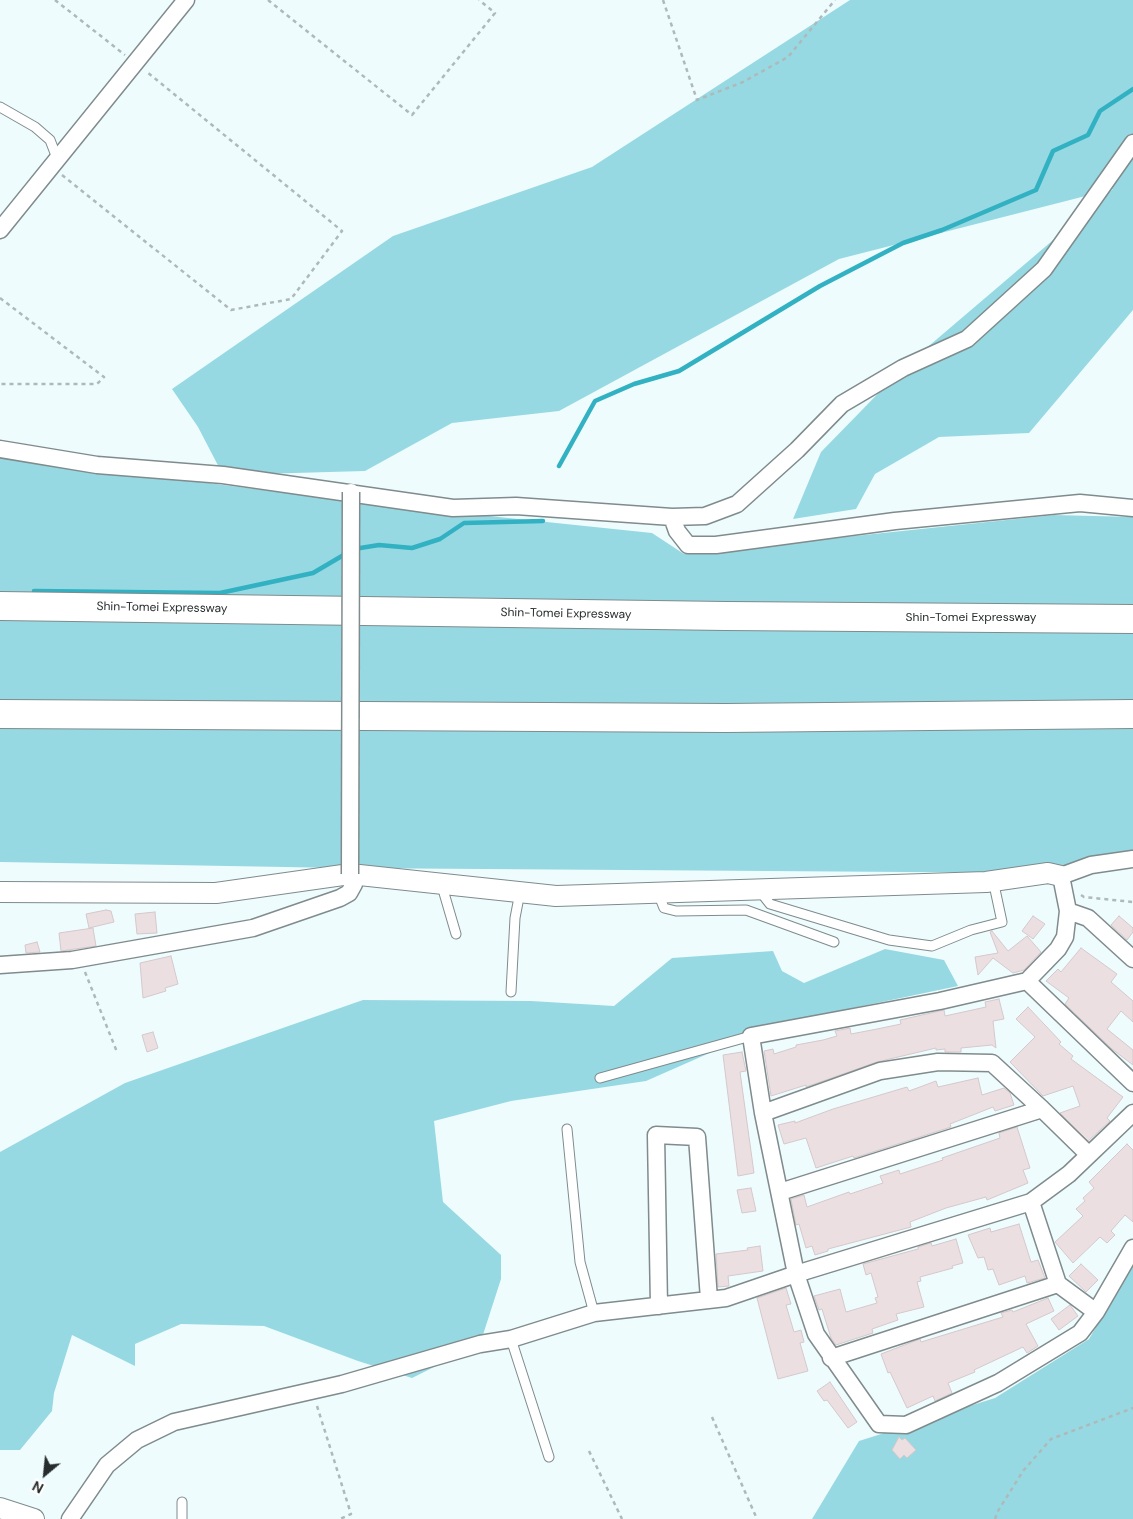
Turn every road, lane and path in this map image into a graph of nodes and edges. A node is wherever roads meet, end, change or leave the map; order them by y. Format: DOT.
graph roads {
  1 [pos="55,0"];
  2 [pos="186,0"];
  3 [pos="268,0"];
  4 [pos="479,0"];
  5 [pos="663,0"];
  6 [pos="835,0"];
  7 [pos="135,62"];
  8 [pos="0,107"];
  9 [pos="1133,143"];
  10 [pos="54,162"];
  11 [pos="0,230"];
  12 [pos="0,298"];
  13 [pos="0,384"];
  14 [pos="0,449"];
  15 [pos="351,492"];
  16 [pos="1133,508"];
  17 [pos="672,517"];
  18 [pos="0,606"];
  19 [pos="1133,619"];
  20 [pos="0,714"];
  21 [pos="1133,714"];
  22 [pos="1133,859"];
  23 [pos="350,874"];
  24 [pos="1061,876"];
  25 [pos="993,880"];
  26 [pos="444,884"];
  27 [pos="759,889"];
  28 [pos="0,892"];
  29 [pos="520,892"];
  30 [pos="658,893"];
  31 [pos="1133,902"];
  32 [pos="1068,911"];
  33 [pos="456,934"];
  34 [pos="834,942"];
  35 [pos="80,958"];
  36 [pos="1133,959"];
  37 [pos="0,966"];
  38 [pos="1027,981"];
  39 [pos="511,992"];
  40 [pos="751,1036"];
  41 [pos="117,1052"];
  42 [pos="600,1078"];
  43 [pos="1133,1083"];
  44 [pos="1042,1109"];
  45 [pos="763,1113"];
  46 [pos="1133,1113"];
  47 [pos="567,1129"];
  48 [pos="1089,1155"];
  49 [pos="780,1192"];
  50 [pos="1030,1202"];
  51 [pos="1133,1248"];
  52 [pos="796,1274"];
  53 [pos="1058,1284"];
  54 [pos="709,1299"];
  55 [pos="659,1306"];
  56 [pos="1096,1312"];
  57 [pos="594,1313"];
  58 [pos="511,1338"];
  59 [pos="831,1358"];
  60 [pos="312,1390"];
  61 [pos="1133,1408"];
  62 [pos="712,1417"];
  63 [pos="589,1451"];
  64 [pos="549,1457"];
  65 [pos="182,1502"];
  66 [pos="0,1508"];
  67 [pos="34,1519"];
  68 [pos="70,1519"];
  69 [pos="182,1519"];
  70 [pos="340,1519"];
  71 [pos="622,1519"];
  72 [pos="757,1519"];
  73 [pos="995,1519"];
  1 -- 7 [label="path"];
  2 -- 7 [label="street"];
  3 -- 4 [label="path"];
  5 -- 6 [label="path"];
  7 -- 10 [label="street"];
  7 -- 10 [label="path"];
  8 -- 10 [label="lane"];
  9 -- 17 [label="street"];
  10 -- 11 [label="street"];
  12 -- 13 [label="path"];
  14 -- 15 [label="street"];
  15 -- 17 [label="street"];
  15 -- 23 [label="street, bridge"];
  16 -- 17 [label="street"];
  18 -- 19 [label="highway, Shin-Tomei Expressway"];
  20 -- 21 [label="highway"];
  22 -- 24 [label="street"];
  23 -- 26 [label="street"];
  23 -- 28 [label="street"];
  23 -- 35 [label="street"];
  24 -- 25 [label="street"];
  24 -- 31 [label="path"];
  24 -- 32 [label="street"];
  25 -- 27 [label="street"];
  25 -- 27 [label="lane"];
  26 -- 29 [label="street"];
  26 -- 33 [label="lane"];
  27 -- 30 [label="street"];
  29 -- 30 [label="street"];
  29 -- 39 [label="lane"];
  30 -- 34 [label="lane"];
  32 -- 36 [label="street"];
  32 -- 38 [label="street"];
  35 -- 37 [label="street"];
  35 -- 41 [label="path"];
  38 -- 40 [label="street"];
  38 -- 43 [label="street"];
  40 -- 42 [label="lane"];
  40 -- 45 [label="street"];
  44 -- 45 [label="street"];
  44 -- 48 [label="street"];
  44 -- 49 [label="street"];
  45 -- 49 [label="street"];
  46 -- 48 [label="street"];
  47 -- 57 [label="lane"];
  48 -- 50 [label="street"];
  49 -- 52 [label="street"];
  50 -- 52 [label="street"];
  50 -- 53 [label="street"];
  51 -- 56 [label="street"];
  52 -- 54 [label="street"];
  52 -- 59 [label="street"];
  53 -- 56 [label="street"];
  53 -- 59 [label="street"];
  54 -- 55 [label="street"];
  54 -- 55 [label="street"];
  55 -- 57 [label="street"];
  56 -- 59 [label="street"];
  57 -- 58 [label="street"];
  58 -- 60 [label="street"];
  58 -- 64 [label="lane"];
  60 -- 68 [label="street"];
  60 -- 70 [label="path"];
  61 -- 73 [label="path"];
  62 -- 72 [label="path"];
  63 -- 71 [label="path"];
  65 -- 69 [label="lane"];
  66 -- 67 [label="street"];
}
